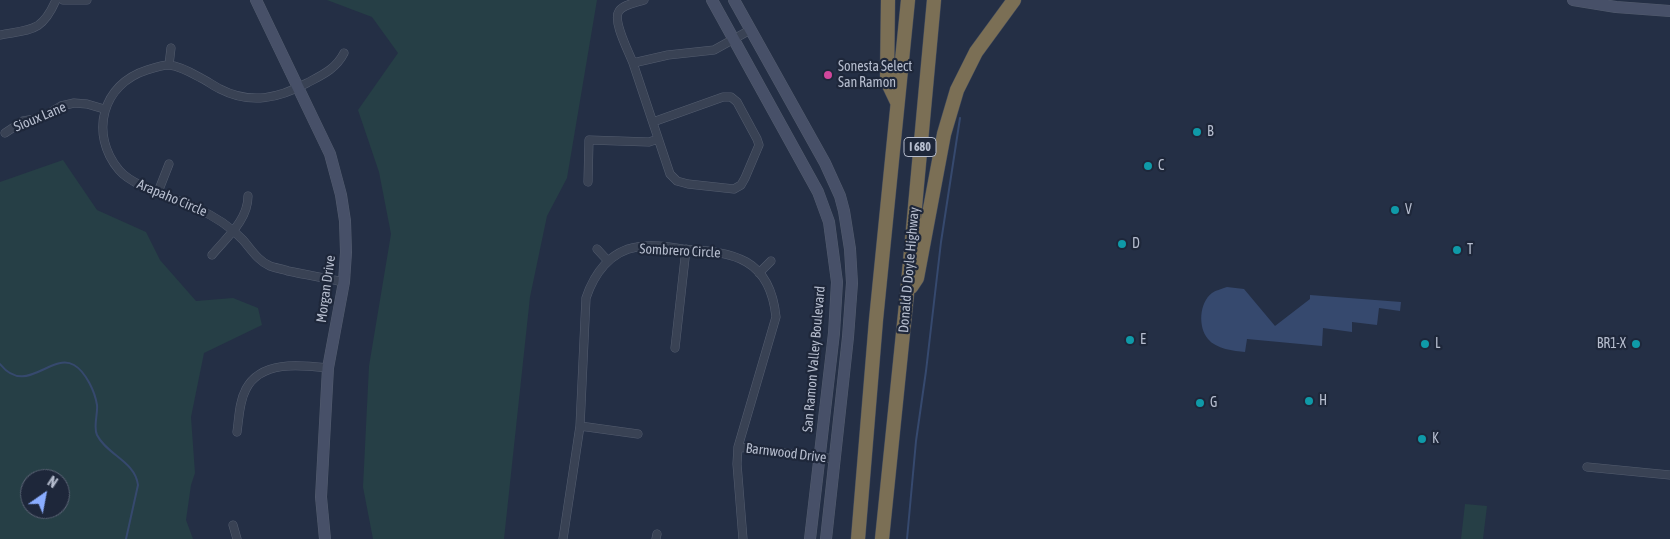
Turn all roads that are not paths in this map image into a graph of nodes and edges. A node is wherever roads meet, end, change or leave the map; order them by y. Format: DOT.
graph roads {
  1 [pos="56,0"];
  2 [pos="63,0"];
  3 [pos="87,0"];
  4 [pos="256,0"];
  5 [pos="644,0"];
  6 [pos="712,0"];
  7 [pos="734,0"];
  8 [pos="888,0"];
  9 [pos="908,0"];
  10 [pos="934,0"];
  11 [pos="1014,0"];
  12 [pos="1574,0"];
  13 [pos="1670,11"];
  14 [pos="750,30"];
  15 [pos="0,35"];
  16 [pos="733,39"];
  17 [pos="171,48"];
  18 [pos="344,53"];
  19 [pos="633,63"];
  20 [pos="169,65"];
  21 [pos="299,88"];
  22 [pos="898,104"];
  23 [pos="104,109"];
  24 [pos="653,122"];
  25 [pos="5,133"];
  26 [pos="658,139"];
  27 [pos="169,164"];
  28 [pos="588,182"];
  29 [pos="158,192"];
  30 [pos="248,196"];
  31 [pos="232,230"];
  32 [pos="597,249"];
  33 [pos="686,249"];
  34 [pos="212,255"];
  35 [pos="608,261"];
  36 [pos="771,261"];
  37 [pos="759,273"];
  38 [pos="344,282"];
  39 [pos="907,294"];
  40 [pos="675,348"];
  41 [pos="328,368"];
  42 [pos="580,426"];
  43 [pos="237,432"];
  44 [pos="638,434"];
  45 [pos="738,447"];
  46 [pos="820,457"];
  47 [pos="835,459"];
  48 [pos="1587,467"];
  49 [pos="1670,475"];
  50 [pos="233,525"];
  51 [pos="237,539"];
  52 [pos="324,539"];
  53 [pos="563,539"];
  54 [pos="743,539"];
  55 [pos="810,539"];
  56 [pos="826,539"];
  57 [pos="858,539"];
  58 [pos="882,539"];
  1 -- 15 [label="street"];
  2 -- 3 [label="street"];
  4 -- 21 [label="main road, Morgan Drive"];
  5 -- 19 [label="street"];
  6 -- 16 [label="main road, San Ramon Valley Boulevard"];
  7 -- 14 [label="main road"];
  8 -- 22 [label="highway"];
  9 -- 22 [label="highway, Donald D Doyle Highway / I 680"];
  10 -- 39 [label="highway, Donald D Doyle Highway / I 680"];
  11 -- 39 [label="highway"];
  12 -- 13 [label="main road"];
  14 -- 16 [label="street"];
  14 -- 47 [label="main road"];
  16 -- 19 [label="street"];
  16 -- 46 [label="main road, San Ramon Valley Boulevard"];
  17 -- 20 [label="street"];
  18 -- 21 [label="street"];
  19 -- 24 [label="street"];
  20 -- 21 [label="street"];
  20 -- 23 [label="street, Arapaho Circle"];
  21 -- 38 [label="main road, Morgan Drive"];
  22 -- 57 [label="highway, Donald D Doyle Highway / I 680"];
  23 -- 25 [label="street, Sioux Lane"];
  23 -- 29 [label="street, Arapaho Circle"];
  24 -- 26 [label="street"];
  24 -- 26 [label="street"];
  26 -- 28 [label="street"];
  27 -- 29 [label="street"];
  29 -- 31 [label="street, Arapaho Circle"];
  30 -- 31 [label="street"];
  31 -- 34 [label="street"];
  31 -- 38 [label="street, Arapaho Circle"];
  32 -- 35 [label="street"];
  33 -- 35 [label="street, Sombrero Circle"];
  33 -- 37 [label="street, Sombrero Circle"];
  33 -- 40 [label="street"];
  35 -- 42 [label="street, Sombrero Circle"];
  36 -- 37 [label="street"];
  37 -- 45 [label="street, Sombrero Circle"];
  38 -- 41 [label="main road, Morgan Drive"];
  39 -- 58 [label="highway, Donald D Doyle Highway / I 680"];
  41 -- 43 [label="street"];
  41 -- 52 [label="main road, Morgan Drive"];
  42 -- 44 [label="street"];
  42 -- 53 [label="street, Sombrero Circle"];
  45 -- 46 [label="street, Barnwood Drive"];
  45 -- 54 [label="street, Sombrero Circle"];
  46 -- 47 [label="street, Barnwood Drive"];
  46 -- 55 [label="main road, San Ramon Valley Boulevard"];
  47 -- 56 [label="main road"];
  48 -- 49 [label="street"];
  50 -- 51 [label="street"];
}
